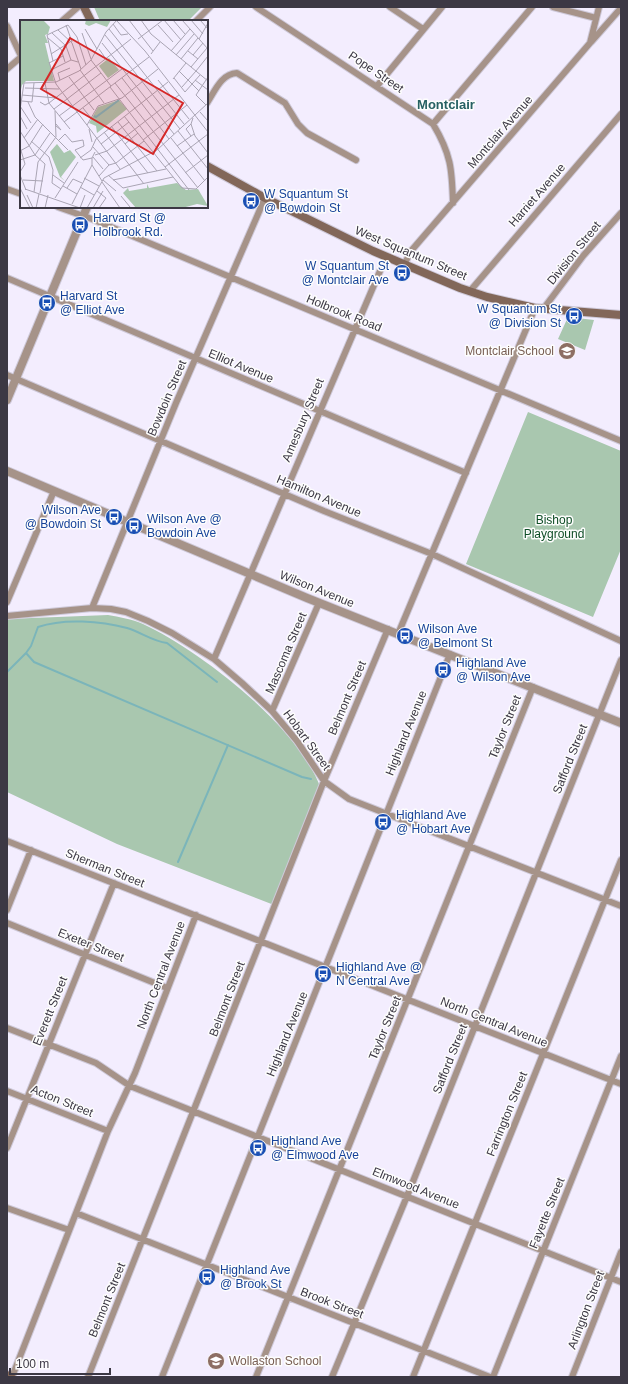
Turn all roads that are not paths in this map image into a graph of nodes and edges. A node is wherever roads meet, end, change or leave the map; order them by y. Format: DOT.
graph roads {
  1 [pos="78,7"];
  2 [pos="84,7"];
  3 [pos="210,7"];
  4 [pos="256,7"];
  5 [pos="390,7"];
  6 [pos="442,7"];
  7 [pos="532,7"];
  8 [pos="553,7"];
  9 [pos="599,7"];
  10 [pos="621,8"];
  11 [pos="596,18"];
  12 [pos="63,20"];
  13 [pos="90,20"];
  14 [pos="197,20"];
  15 [pos="7,26"];
  16 [pos="423,29"];
  17 [pos="590,43"];
  18 [pos="20,55"];
  19 [pos="20,58"];
  20 [pos="7,69"];
  21 [pos="377,86"];
  22 [pos="208,101"];
  23 [pos="621,114"];
  24 [pos="433,124"];
  25 [pos="356,160"];
  26 [pos="208,167"];
  27 [pos="7,189"];
  28 [pos="20,194"];
  29 [pos="265,198"];
  30 [pos="453,203"];
  31 [pos="61,208"];
  32 [pos="87,208"];
  33 [pos="621,213"];
  34 [pos="84,216"];
  35 [pos="386,257"];
  36 [pos="404,265"];
  37 [pos="230,277"];
  38 [pos="7,278"];
  39 [pos="470,291"];
  40 [pos="50,297"];
  41 [pos="535,308"];
  42 [pos="544,308"];
  43 [pos="621,315"];
  44 [pos="354,329"];
  45 [pos="196,358"];
  46 [pos="7,375"];
  47 [pos="16,379"];
  48 [pos="500,390"];
  49 [pos="7,400"];
  50 [pos="320,411"];
  51 [pos="161,440"];
  52 [pos="621,441"];
  53 [pos="7,471"];
  54 [pos="466,473"];
  55 [pos="54,491"];
  56 [pos="285,493"];
  57 [pos="127,523"];
  58 [pos="432,554"];
  59 [pos="250,574"];
  60 [pos="7,602"];
  61 [pos="319,603"];
  62 [pos="92,608"];
  63 [pos="7,616"];
  64 [pos="388,629"];
  65 [pos="398,634"];
  66 [pos="621,641"];
  67 [pos="450,654"];
  68 [pos="214,659"];
  69 [pos="621,660"];
  70 [pos="533,687"];
  71 [pos="272,711"];
  72 [pos="600,714"];
  73 [pos="621,723"];
  74 [pos="324,781"];
  75 [pos="386,813"];
  76 [pos="7,841"];
  77 [pos="469,846"];
  78 [pos="31,850"];
  79 [pos="621,860"];
  80 [pos="536,873"];
  81 [pos="114,883"];
  82 [pos="605,900"];
  83 [pos="621,906"];
  84 [pos="7,910"];
  85 [pos="196,915"];
  86 [pos="7,923"];
  87 [pos="261,942"];
  88 [pos="85,953"];
  89 [pos="326,967"];
  90 [pos="167,988"];
  91 [pos="408,1000"];
  92 [pos="476,1026"];
  93 [pos="7,1028"];
  94 [pos="49,1044"];
  95 [pos="543,1053"];
  96 [pos="621,1056"];
  97 [pos="612,1080"];
  98 [pos="621,1084"];
  99 [pos="130,1086"];
  100 [pos="7,1091"];
  101 [pos="27,1099"];
  102 [pos="194,1112"];
  103 [pos="108,1131"];
  104 [pos="258,1138"];
  105 [pos="7,1148"];
  106 [pos="340,1170"];
  107 [pos="407,1196"];
  108 [pos="7,1208"];
  109 [pos="76,1214"];
  110 [pos="476,1224"];
  111 [pos="69,1230"];
  112 [pos="142,1239"];
  113 [pos="544,1250"];
  114 [pos="621,1252"];
  115 [pos="208,1265"];
  116 [pos="611,1278"];
  117 [pos="621,1282"];
  118 [pos="288,1297"];
  119 [pos="354,1323"];
  120 [pos="424,1351"];
  121 [pos="7,1375"];
  122 [pos="11,1377"];
  123 [pos="88,1377"];
  124 [pos="162,1377"];
  125 [pos="256,1377"];
  126 [pos="332,1377"];
  127 [pos="414,1377"];
  128 [pos="491,1377"];
  129 [pos="572,1377"];
  1 -- 12 [label="street"];
  2 -- 13 [label="main road"];
  3 -- 14 [label="street"];
  4 -- 21 [label="street, Pope Street"];
  5 -- 16 [label="street"];
  6 -- 16 [label="street"];
  7 -- 24 [label="street"];
  8 -- 11 [label="street"];
  9 -- 11 [label="street, Montclair Avenue"];
  10 -- 17 [label="street"];
  11 -- 17 [label="street, Montclair Avenue"];
  15 -- 18 [label="street"];
  16 -- 21 [label="street"];
  17 -- 30 [label="street, Montclair Avenue"];
  19 -- 20 [label="street"];
  21 -- 24 [label="street, Pope Street"];
  22 -- 25 [label="street"];
  23 -- 39 [label="street, Harriet Avenue"];
  24 -- 30 [label="street, Pope Street"];
  26 -- 29 [label="main road, West Squantum Street"];
  27 -- 28 [label="street"];
  29 -- 35 [label="main road, West Squantum Street"];
  29 -- 37 [label="street, Bowdoin Street"];
  30 -- 36 [label="street, Montclair Avenue"];
  31 -- 34 [label="street, Holbrook Road"];
  32 -- 34 [label="street"];
  33 -- 42 [label="street, Division Street"];
  34 -- 37 [label="street, Holbrook Road"];
  34 -- 40 [label="street"];
  35 -- 36 [label="main road, West Squantum Street"];
  35 -- 44 [label="street, Amesbury Street"];
  36 -- 39 [label="main road, West Squantum Street"];
  37 -- 44 [label="street, Holbrook Road"];
  37 -- 45 [label="street, Bowdoin Street"];
  38 -- 40 [label="street, Elliot Avenue"];
  39 -- 41 [label="main road, West Squantum Street"];
  40 -- 45 [label="street, Elliot Avenue"];
  40 -- 47 [label="street"];
  41 -- 42 [label="main road, West Squantum Street"];
  41 -- 48 [label="street"];
  42 -- 43 [label="main road, West Squantum Street"];
  44 -- 48 [label="street, Holbrook Road"];
  44 -- 50 [label="street, Amesbury Street"];
  45 -- 50 [label="street, Elliot Avenue"];
  45 -- 51 [label="street, Bowdoin Street"];
  46 -- 47 [label="street, Hamilton Avenue"];
  47 -- 49 [label="street"];
  47 -- 51 [label="street, Hamilton Avenue"];
  48 -- 52 [label="street, Holbrook Road"];
  48 -- 54 [label="street"];
  50 -- 54 [label="street, Elliot Avenue"];
  50 -- 56 [label="street, Amesbury Street"];
  51 -- 56 [label="street, Hamilton Avenue"];
  51 -- 57 [label="street, Bowdoin Street"];
  53 -- 55 [label="street, Wilson Avenue"];
  54 -- 58 [label="street"];
  55 -- 57 [label="street, Wilson Avenue"];
  55 -- 60 [label="street"];
  56 -- 58 [label="street, Hamilton Avenue"];
  56 -- 59 [label="street, Amesbury Street"];
  57 -- 59 [label="street, Wilson Avenue"];
  57 -- 62 [label="street, Bowdoin Street"];
  58 -- 65 [label="street"];
  58 -- 66 [label="street, Hamilton Avenue"];
  59 -- 61 [label="street, Wilson Avenue"];
  59 -- 68 [label="street, Amesbury Street"];
  61 -- 64 [label="street, Wilson Avenue"];
  61 -- 71 [label="street, Mascoma Street"];
  62 -- 63 [label="street, Hobart Street"];
  62 -- 68 [label="street, Hobart Street"];
  64 -- 65 [label="street, Wilson Avenue"];
  64 -- 74 [label="street, Belmont Street"];
  65 -- 67 [label="street, Wilson Avenue"];
  67 -- 70 [label="street, Wilson Avenue"];
  67 -- 75 [label="street, Highland Avenue"];
  68 -- 71 [label="street, Hobart Street"];
  69 -- 72 [label="street, Safford Street"];
  70 -- 72 [label="street, Wilson Avenue"];
  70 -- 77 [label="street, Taylor Street"];
  71 -- 74 [label="street, Hobart Street"];
  72 -- 73 [label="street, Wilson Avenue"];
  72 -- 80 [label="street, Safford Street"];
  74 -- 75 [label="street, Hobart Street"];
  74 -- 87 [label="street, Belmont Street"];
  75 -- 77 [label="street, Hobart Street"];
  75 -- 89 [label="street, Highland Avenue"];
  76 -- 78 [label="street, Sherman Street"];
  77 -- 80 [label="street, Hobart Street"];
  77 -- 91 [label="street, Taylor Street"];
  78 -- 81 [label="street, Sherman Street"];
  78 -- 84 [label="street"];
  79 -- 82 [label="street, Farrington Street"];
  80 -- 82 [label="street, Hobart Street"];
  80 -- 92 [label="street, Safford Street"];
  81 -- 85 [label="street, Sherman Street"];
  81 -- 88 [label="street, Everett Street"];
  82 -- 83 [label="street, Hobart Street"];
  82 -- 95 [label="street, Farrington Street"];
  85 -- 87 [label="street, North Central Avenue"];
  85 -- 90 [label="street, North Central Avenue"];
  86 -- 88 [label="street, Exeter Street"];
  87 -- 89 [label="street, North Central Avenue"];
  87 -- 102 [label="street, Belmont Street"];
  88 -- 90 [label="street, Exeter Street"];
  88 -- 94 [label="street, Everett Street"];
  89 -- 91 [label="street, North Central Avenue"];
  89 -- 104 [label="street, Highland Avenue"];
  90 -- 99 [label="street, North Central Avenue"];
  91 -- 92 [label="street, North Central Avenue"];
  91 -- 106 [label="street, Taylor Street"];
  92 -- 95 [label="street, North Central Avenue"];
  92 -- 107 [label="street, Safford Street"];
  93 -- 94 [label="street, Elmwood Avenue"];
  94 -- 99 [label="street, Elmwood Avenue"];
  94 -- 101 [label="street, Everett Street"];
  95 -- 97 [label="street, North Central Avenue"];
  95 -- 110 [label="street, Farrington Street"];
  96 -- 97 [label="street, Fayette Street"];
  97 -- 98 [label="street, North Central Avenue"];
  97 -- 113 [label="street, Fayette Street"];
  99 -- 102 [label="street, Elmwood Avenue"];
  99 -- 103 [label="street, North Central Avenue"];
  100 -- 101 [label="street, Acton Street"];
  101 -- 103 [label="street, Acton Street"];
  101 -- 105 [label="street, Everett Street"];
  102 -- 104 [label="street, Elmwood Avenue"];
  102 -- 112 [label="street, Belmont Street"];
  103 -- 109 [label="street, North Central Avenue"];
  104 -- 106 [label="street, Elmwood Avenue"];
  104 -- 115 [label="street, Highland Avenue"];
  106 -- 107 [label="street, Elmwood Avenue"];
  106 -- 118 [label="street, Taylor Street"];
  107 -- 110 [label="street, Elmwood Avenue"];
  107 -- 119 [label="street, Safford Street"];
  108 -- 111 [label="street"];
  109 -- 111 [label="street, North Central Avenue"];
  109 -- 112 [label="street, Brook Street"];
  110 -- 113 [label="street, Elmwood Avenue"];
  110 -- 120 [label="street, Farrington Street"];
  111 -- 122 [label="street, North Central Avenue"];
  112 -- 115 [label="street, Brook Street"];
  112 -- 123 [label="street, Belmont Street"];
  113 -- 116 [label="street, Elmwood Avenue"];
  113 -- 128 [label="street, Fayette Street"];
  114 -- 116 [label="street, Arlington Street"];
  115 -- 118 [label="street, Brook Street"];
  115 -- 124 [label="street, Highland Avenue"];
  116 -- 117 [label="street, Elmwood Avenue"];
  116 -- 129 [label="street, Arlington Street"];
  118 -- 119 [label="street, Brook Street"];
  118 -- 125 [label="street, Taylor Street"];
  119 -- 120 [label="street, Brook Street"];
  119 -- 126 [label="street, Safford Street"];
  120 -- 127 [label="street, Farrington Street"];
  120 -- 128 [label="street, Brook Street"];
  121 -- 122 [label="main road"];
}
